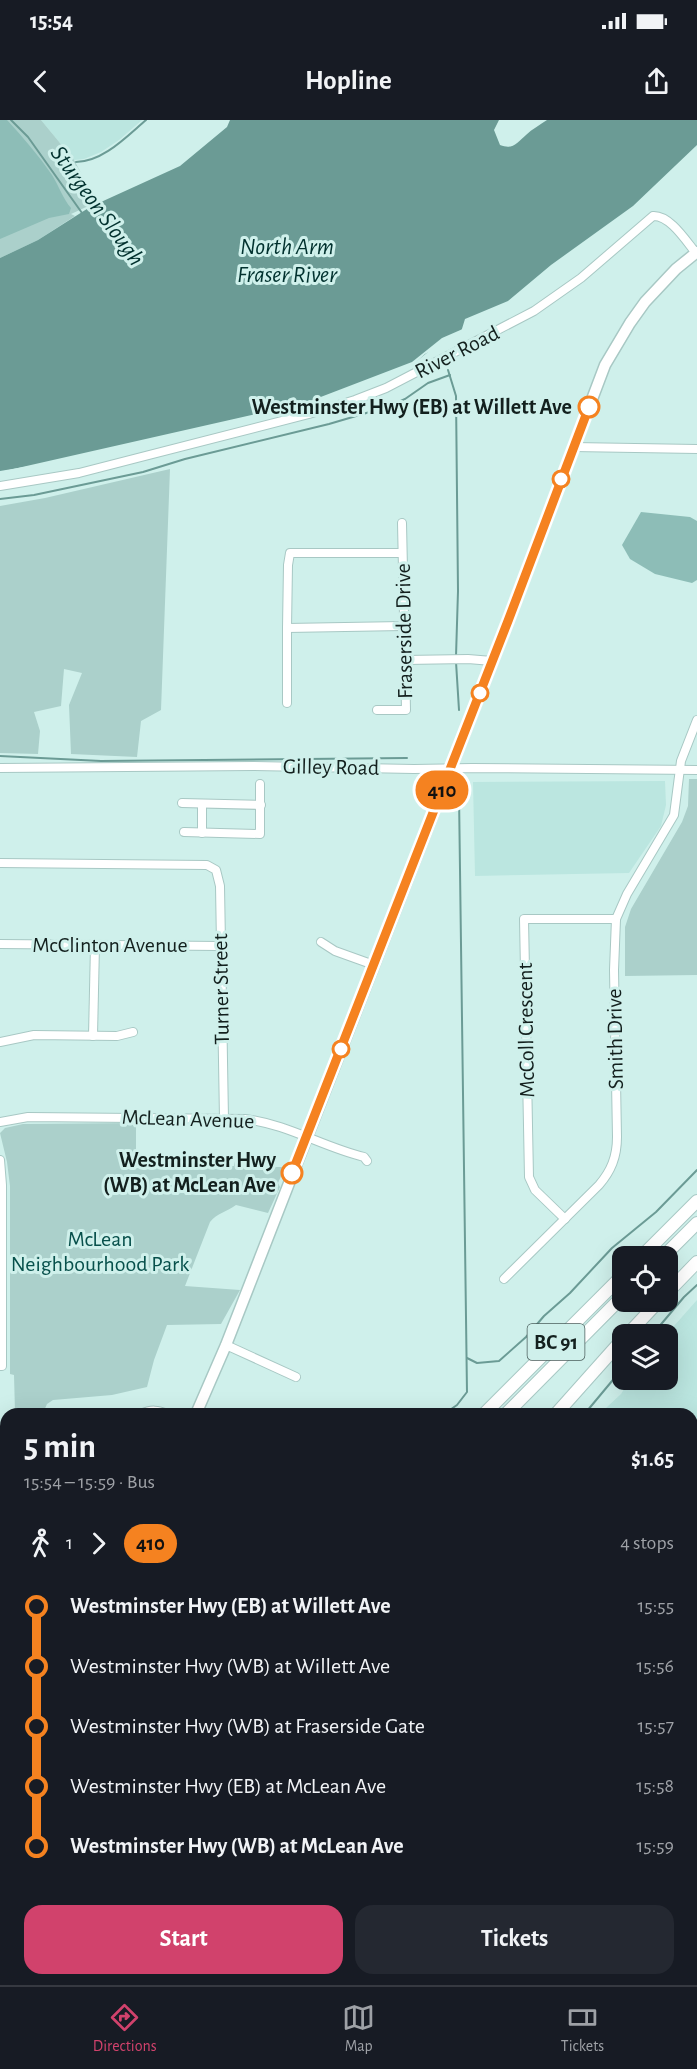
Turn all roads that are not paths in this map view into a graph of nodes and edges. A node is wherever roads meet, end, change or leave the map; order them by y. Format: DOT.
graph roads {
  1 [pos="697,252"];
  2 [pos="573,447"];
  3 [pos="697,449"];
  4 [pos="0,486"];
  5 [pos="402,523"];
  6 [pos="402,553"];
  7 [pos="403,626"];
  8 [pos="287,628"];
  9 [pos="405,660"];
  10 [pos="492,661"];
  11 [pos="287,703"];
  12 [pos="377,710"];
  13 [pos="697,720"];
  14 [pos="0,768"];
  15 [pos="450,768"];
  16 [pos="679,770"];
  17 [pos="697,770"];
  18 [pos="260,784"];
  19 [pos="182,804"];
  20 [pos="202,804"];
  21 [pos="261,805"];
  22 [pos="184,832"];
  23 [pos="202,833"];
  24 [pos="0,863"];
  25 [pos="616,919"];
  26 [pos="321,942"];
  27 [pos="0,944"];
  28 [pos="94,945"];
  29 [pos="220,946"];
  30 [pos="374,966"];
  31 [pos="133,1032"];
  32 [pos="93,1036"];
  33 [pos="0,1042"];
  34 [pos="224,1119"];
  35 [pos="0,1122"];
  36 [pos="307,1137"];
  37 [pos="0,1160"];
  38 [pos="368,1161"];
  39 [pos="697,1201"];
  40 [pos="565,1219"];
  41 [pos="697,1223"];
  42 [pos="652,1246"];
  43 [pos="674,1246"];
  44 [pos="697,1262"];
  45 [pos="504,1279"];
  46 [pos="678,1282"];
  47 [pos="612,1286"];
  48 [pos="612,1307"];
  49 [pos="649,1312"];
  50 [pos="637,1324"];
  51 [pos="226,1345"];
  52 [pos="612,1351"];
  53 [pos="1,1366"];
  54 [pos="296,1377"];
  55 [pos="199,1408"];
  56 [pos="490,1408"];
  57 [pos="512,1408"];
  58 [pos="561,1408"];
  1 -- 2 [label="main road"];
  1 -- 4 [label="street, River Road"];
  2 -- 3 [label="street"];
  2 -- 10 [label="main road"];
  5 -- 6 [label="street, Fraserside Drive"];
  6 -- 7 [label="street, Fraserside Drive"];
  6 -- 8 [label="street"];
  7 -- 8 [label="street"];
  7 -- 9 [label="street, Fraserside Drive"];
  8 -- 11 [label="street"];
  9 -- 10 [label="street"];
  9 -- 12 [label="street, Fraserside Drive"];
  10 -- 15 [label="main road"];
  13 -- 16 [label="street, Smith Drive"];
  14 -- 15 [label="street, Gilley Road"];
  15 -- 16 [label="street, Gilley Road"];
  15 -- 30 [label="main road"];
  16 -- 17 [label="street, Gilley Road"];
  16 -- 25 [label="street, Smith Drive"];
  18 -- 21 [label="street"];
  19 -- 20 [label="street"];
  20 -- 21 [label="street"];
  20 -- 23 [label="street"];
  21 -- 23 [label="street"];
  22 -- 23 [label="street"];
  24 -- 29 [label="street, Turner Street"];
  25 -- 40 [label="street, Smith Drive"];
  25 -- 40 [label="street, McColl Crescent"];
  26 -- 30 [label="street"];
  27 -- 28 [label="street, McClinton Avenue"];
  28 -- 29 [label="street, McClinton Avenue"];
  28 -- 32 [label="street"];
  29 -- 34 [label="street, Turner Street"];
  30 -- 36 [label="main road"];
  31 -- 32 [label="street"];
  32 -- 33 [label="street"];
  34 -- 35 [label="street, McLean Avenue"];
  34 -- 36 [label="street, McLean Avenue"];
  36 -- 38 [label="street, McLean Avenue"];
  36 -- 51 [label="main road"];
  37 -- 53 [label="street"];
  39 -- 42 [label="highway"];
  40 -- 45 [label="street, Smith Drive"];
  41 -- 43 [label="highway"];
  44 -- 46 [label="highway"];
  47 -- 56 [label="highway, BC 91"];
  48 -- 57 [label="highway, BC 91"];
  49 -- 50 [label="highway"];
  51 -- 54 [label="street"];
  51 -- 55 [label="main road"];
  52 -- 58 [label="highway"];
}
